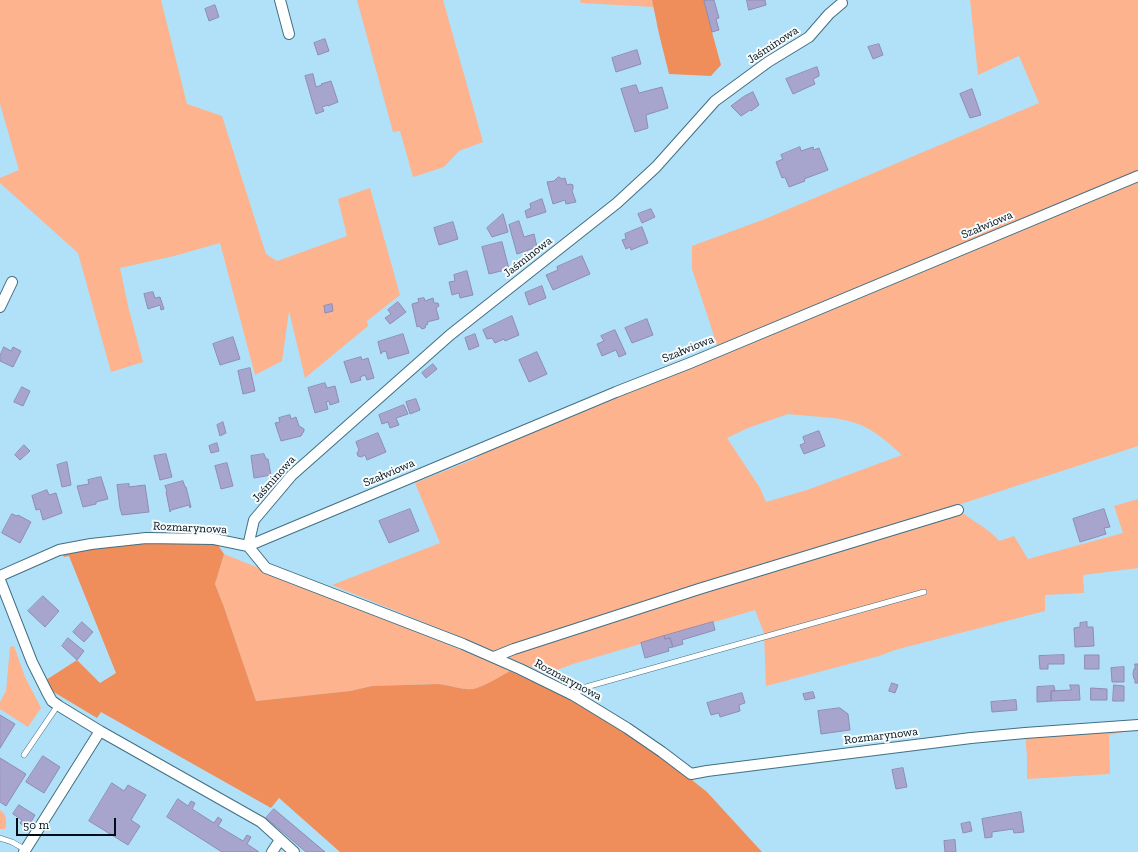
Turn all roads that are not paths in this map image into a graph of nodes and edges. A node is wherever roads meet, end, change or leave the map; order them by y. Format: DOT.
graph roads {
  1 [pos="280,0"];
  2 [pos="842,3"];
  3 [pos="289,34"];
  4 [pos="1138,176"];
  5 [pos="12,282"];
  6 [pos="0,307"];
  7 [pos="958,510"];
  8 [pos="248,546"];
  9 [pos="0,576"];
  10 [pos="0,580"];
  11 [pos="924,592"];
  12 [pos="494,658"];
  13 [pos="572,695"];
  14 [pos="58,705"];
  15 [pos="1138,725"];
  16 [pos="100,731"];
  17 [pos="24,755"];
  18 [pos="0,838"];
  19 [pos="280,840"];
  20 [pos="25,851"];
  21 [pos="272,852"];
  22 [pos="294,852"];
  1 -- 3 [label="street"];
  2 -- 8 [label="street, Jaśminowa"];
  4 -- 8 [label="street, Szałwiowa"];
  5 -- 6 [label="street"];
  7 -- 12 [label="street"];
  8 -- 9 [label="street, Rozmarynowa"];
  8 -- 12 [label="street, Rozmarynowa"];
  10 -- 14 [label="street"];
  11 -- 13 [label="lane"];
  12 -- 13 [label="street, Rozmarynowa"];
  13 -- 15 [label="street, Rozmarynowa"];
  14 -- 16 [label="street"];
  14 -- 17 [label="lane"];
  16 -- 19 [label="street"];
  16 -- 20 [label="street"];
  18 -- 20 [label="lane"];
  19 -- 21 [label="street"];
  19 -- 22 [label="street"];
}
